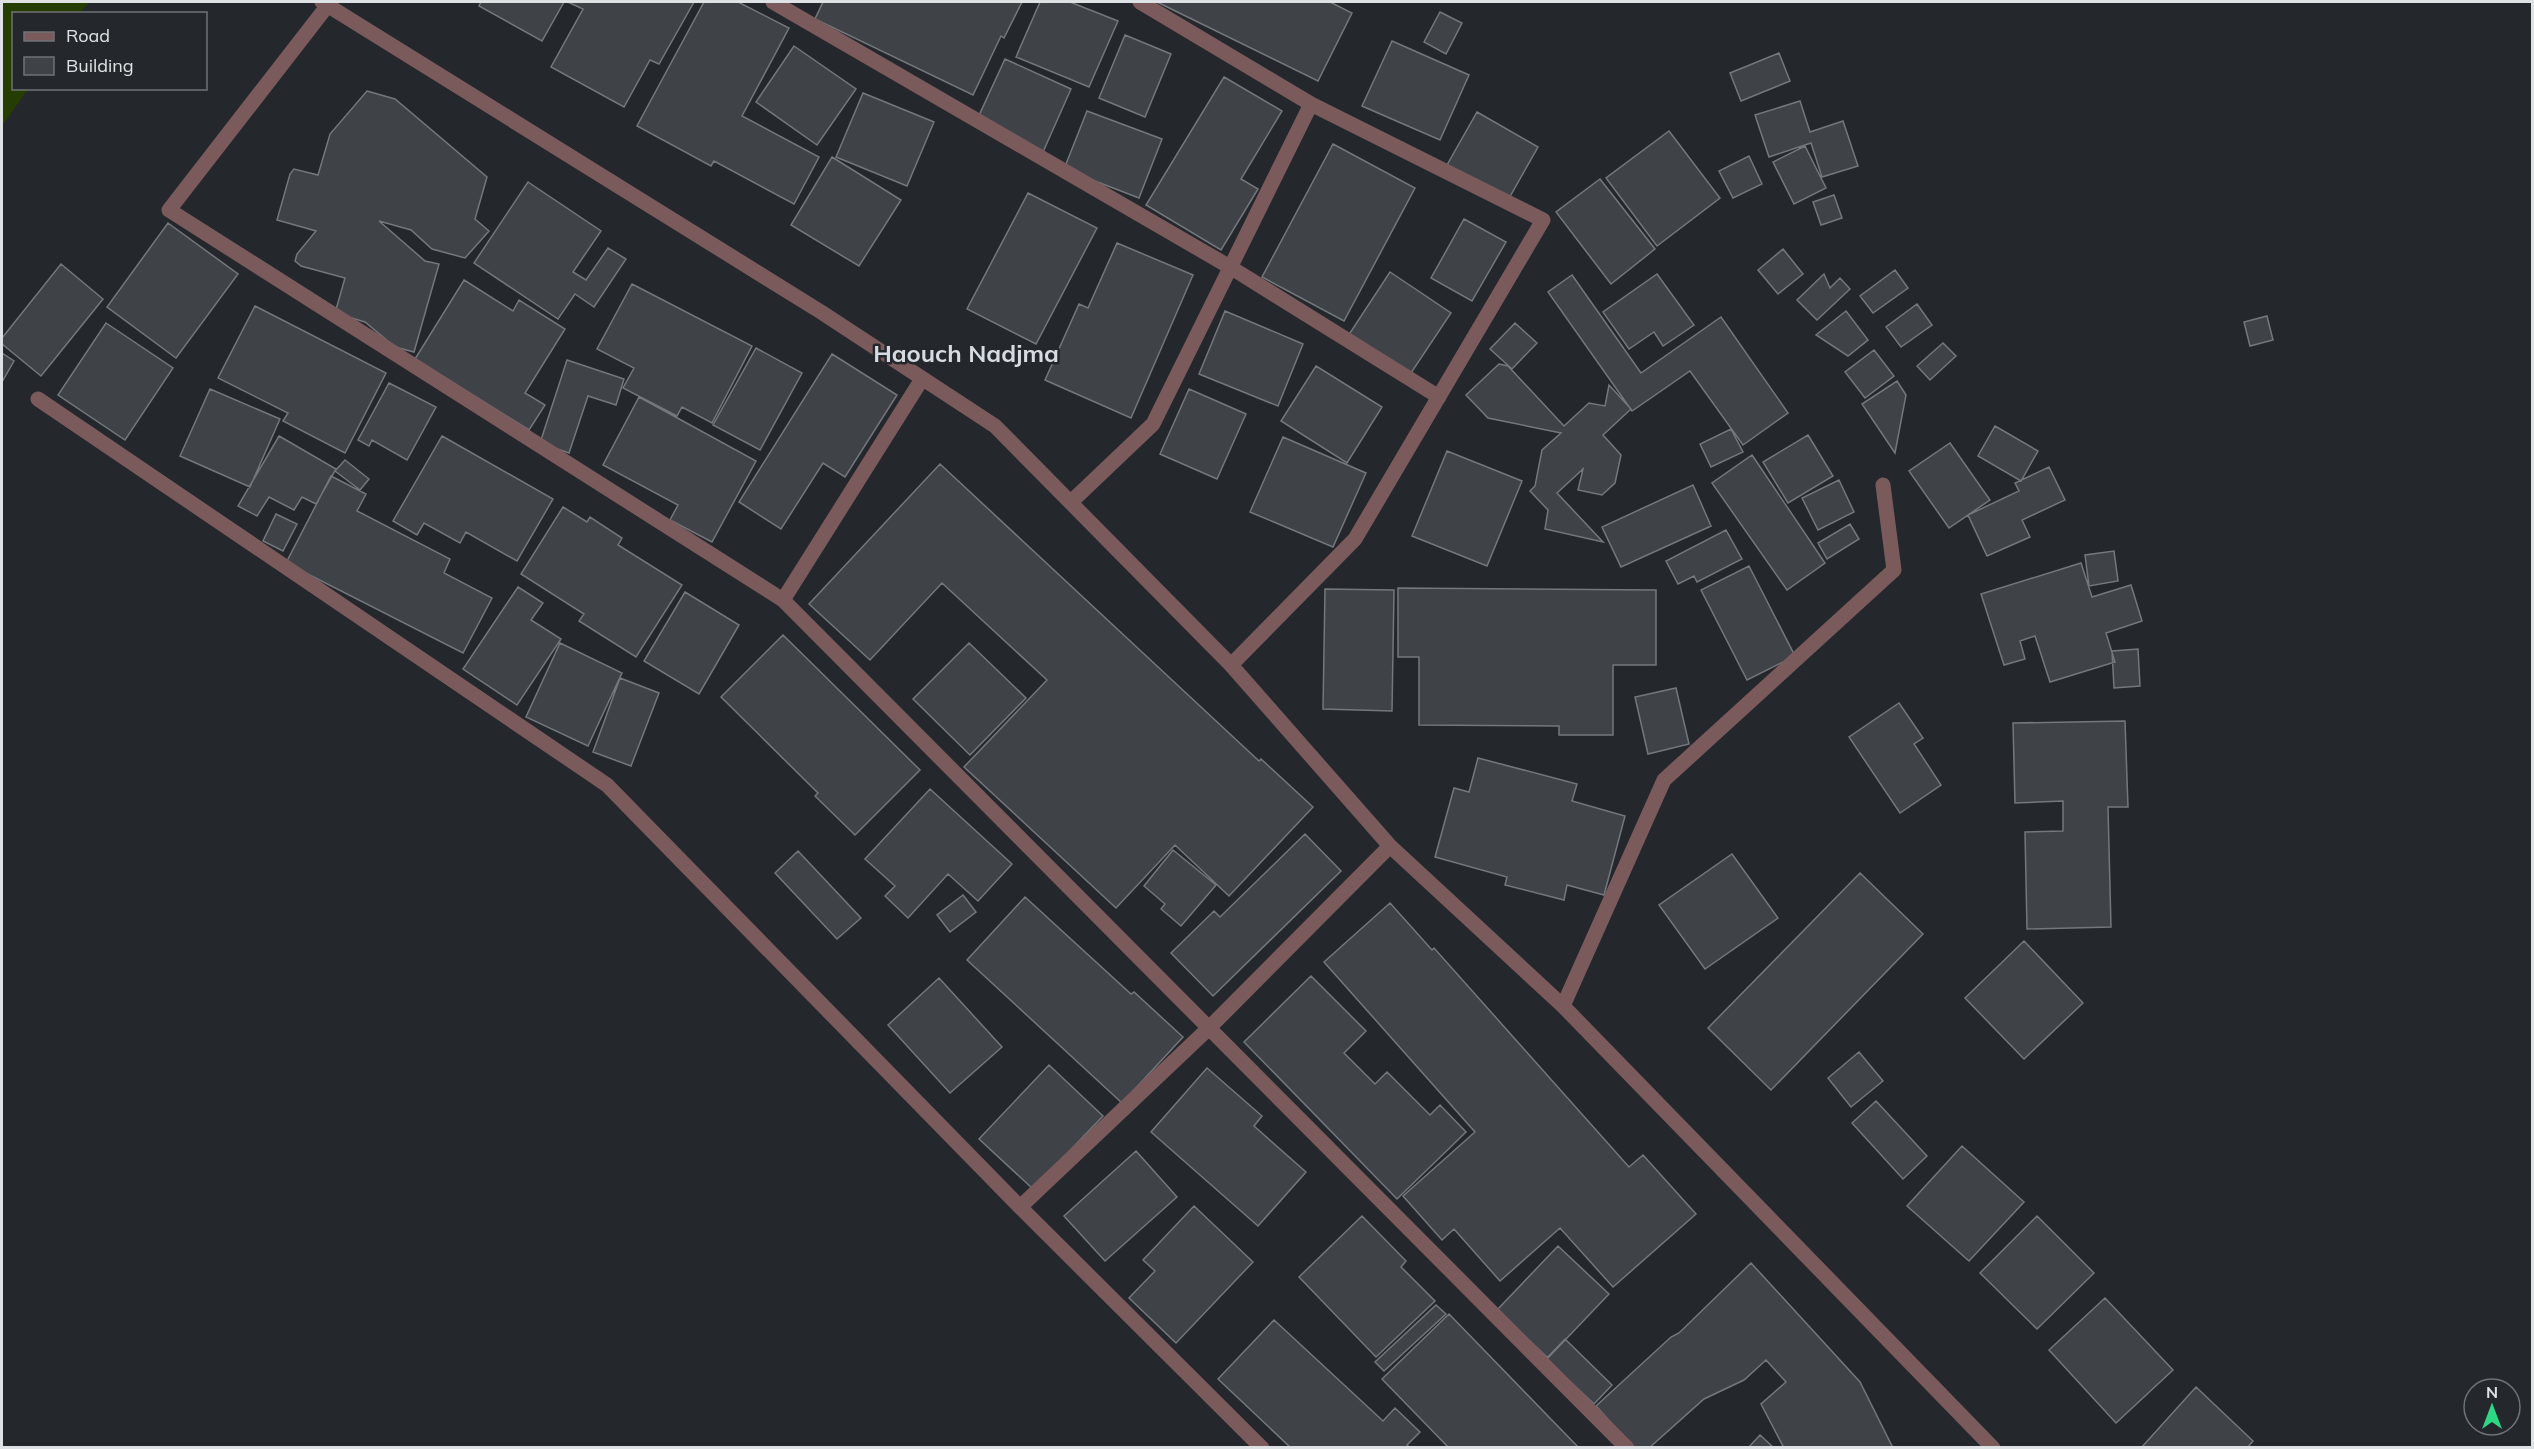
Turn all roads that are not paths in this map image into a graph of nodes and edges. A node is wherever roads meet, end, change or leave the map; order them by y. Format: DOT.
graph roads {
  1 [pos="773,2"];
  2 [pos="1140,2"];
  3 [pos="325,3"];
  4 [pos="1311,104"];
  5 [pos="1230,267"];
  6 [pos="922,379"];
  7 [pos="1439,397"];
  8 [pos="38,399"];
  9 [pos="1883,485"];
  10 [pos="1071,502"];
  11 [pos="783,600"];
  12 [pos="1231,665"];
  13 [pos="1390,846"];
  14 [pos="1563,1006"];
  15 [pos="1209,1028"];
  16 [pos="1020,1207"];
  17 [pos="1262,1448"];
  18 [pos="1628,1448"];
  19 [pos="1993,1448"];
  1 -- 5 [label="street"];
  2 -- 4 [label="street"];
  3 -- 6 [label="street"];
  3 -- 11 [label="street"];
  4 -- 5 [label="street"];
  4 -- 7 [label="street"];
  5 -- 7 [label="street"];
  5 -- 10 [label="street"];
  6 -- 10 [label="street"];
  6 -- 11 [label="street"];
  7 -- 12 [label="street"];
  8 -- 16 [label="street"];
  9 -- 14 [label="street"];
  10 -- 12 [label="street"];
  11 -- 15 [label="street"];
  12 -- 13 [label="street"];
  13 -- 14 [label="street"];
  13 -- 15 [label="street"];
  14 -- 19 [label="street"];
  15 -- 16 [label="street"];
  15 -- 18 [label="street"];
  16 -- 17 [label="street"];
}
